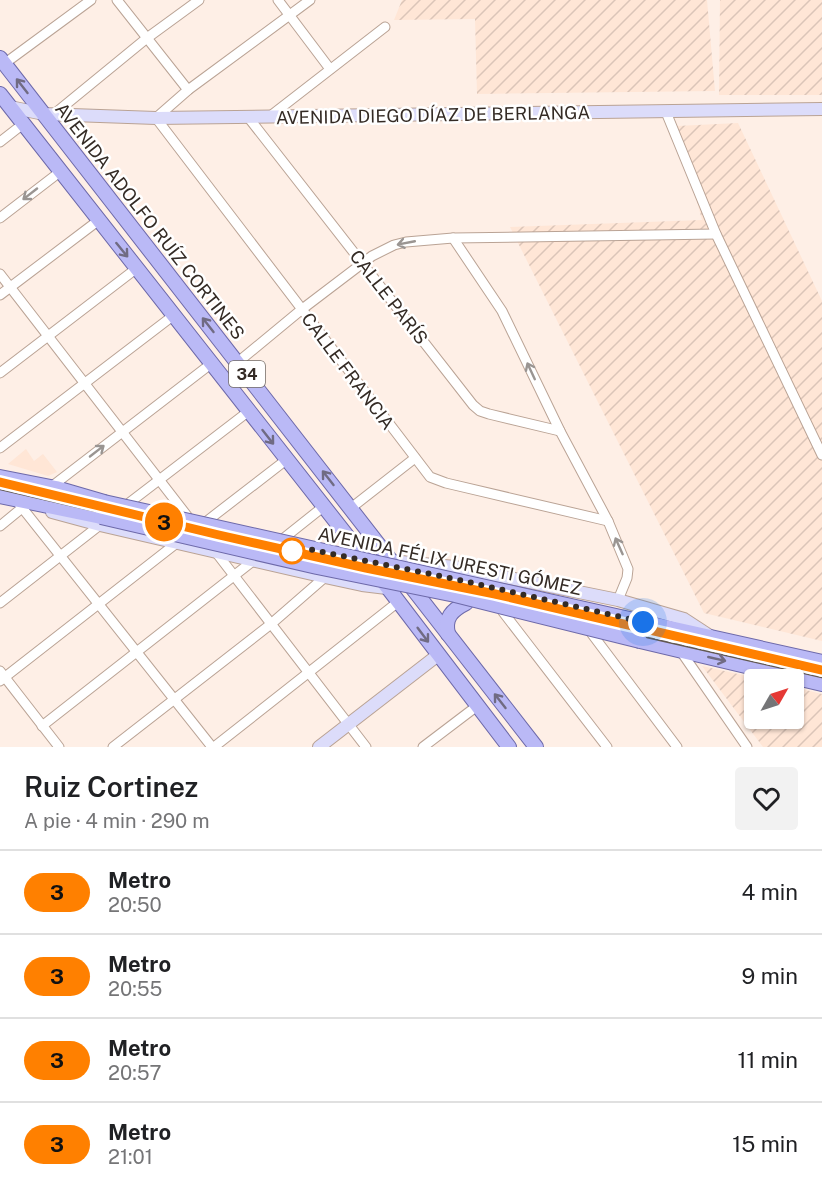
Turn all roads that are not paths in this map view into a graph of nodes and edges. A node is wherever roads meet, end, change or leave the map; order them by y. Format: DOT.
graph roads {
  1 [pos="91,0"];
  2 [pos="117,0"];
  3 [pos="199,0"];
  4 [pos="278,0"];
  5 [pos="310,0"];
  6 [pos="290,15"];
  7 [pos="385,27"];
  8 [pos="147,38"];
  9 [pos="2,61"];
  10 [pos="330,69"];
  11 [pos="188,90"];
  12 [pos="0,94"];
  13 [pos="5,107"];
  14 [pos="822,109"];
  15 [pos="666,112"];
  16 [pos="48,115"];
  17 [pos="248,117"];
  18 [pos="269,117"];
  19 [pos="156,118"];
  20 [pos="23,124"];
  21 [pos="0,142"];
  22 [pos="61,171"];
  23 [pos="0,218"];
  24 [pos="99,220"];
  25 [pos="716,234"];
  26 [pos="453,238"];
  27 [pos="363,263"];
  28 [pos="137,268"];
  29 [pos="0,274"];
  30 [pos="10,287"];
  31 [pos="0,295"];
  32 [pos="301,310"];
  33 [pos="174,315"];
  34 [pos="49,337"];
  35 [pos="238,362"];
  36 [pos="212,363"];
  37 [pos="0,373"];
  38 [pos="85,384"];
  39 [pos="249,411"];
  40 [pos="560,431"];
  41 [pos="122,432"];
  42 [pos="0,448"];
  43 [pos="822,455"];
  44 [pos="415,458"];
  45 [pos="286,460"];
  46 [pos="0,477"];
  47 [pos="160,480"];
  48 [pos="54,487"];
  49 [pos="0,496"];
  50 [pos="129,503"];
  51 [pos="19,504"];
  52 [pos="323,507"];
  53 [pos="351,508"];
  54 [pos="188,517"];
  55 [pos="101,521"];
  56 [pos="207,521"];
  57 [pos="608,521"];
  58 [pos="0,526"];
  59 [pos="284,538"];
  60 [pos="178,542"];
  61 [pos="340,550"];
  62 [pos="214,551"];
  63 [pos="61,555"];
  64 [pos="362,555"];
  65 [pos="254,560"];
  66 [pos="390,561"];
  67 [pos="455,567"];
  68 [pos="233,576"];
  69 [pos="326,577"];
  70 [pos="388,588"];
  71 [pos="414,592"];
  72 [pos="445,598"];
  73 [pos="618,600"];
  74 [pos="398,602"];
  75 [pos="0,603"];
  76 [pos="98,603"];
  77 [pos="466,603"];
  78 [pos="503,612"];
  79 [pos="271,624"];
  80 [pos="448,634"];
  81 [pos="592,634"];
  82 [pos="711,636"];
  83 [pos="674,648"];
  84 [pos="137,651"];
  85 [pos="438,655"];
  86 [pos="822,662"];
  87 [pos="308,673"];
  88 [pos="2,677"];
  89 [pos="822,684"];
  90 [pos="175,698"];
  91 [pos="477,706"];
  92 [pos="349,724"];
  93 [pos="42,726"];
  94 [pos="59,747"];
  95 [pos="113,747"];
  96 [pos="213,747"];
  97 [pos="319,747"];
  98 [pos="366,747"];
  99 [pos="423,747"];
  100 [pos="509,747"];
  101 [pos="536,747"];
  102 [pos="607,747"];
  103 [pos="677,747"];
  104 [pos="747,747"];
  1 -- 9 [label="street"];
  2 -- 8 [label="street"];
  3 -- 8 [label="street"];
  4 -- 6 [label="street"];
  5 -- 6 [label="street"];
  6 -- 10 [label="street"];
  6 -- 11 [label="street"];
  7 -- 10 [label="street"];
  8 -- 11 [label="street"];
  8 -- 16 [label="street"];
  16 -- 9 [label="main road, AVENIDA ADOLFO RUÍZ CORTINES / 34, one-way"];
  10 -- 18 [label="street"];
  11 -- 19 [label="street"];
  12 -- 13 [label="main road, 34"];
  13 -- 16 [label="street, AVENIDA DIEGO DÍAZ DE BERLANGA"];
  13 -- 20 [label="main road, 34"];
  14 -- 15 [label="street, AVENIDA DIEGO DÍAZ DE BERLANGA"];
  15 -- 18 [label="street, AVENIDA DIEGO DÍAZ DE BERLANGA"];
  15 -- 25 [label="street"];
  16 -- 19 [label="street, AVENIDA DIEGO DÍAZ DE BERLANGA"];
  16 -- 20 [label="street, AVENIDA DIEGO DÍAZ DE BERLANGA"];
  35 -- 16 [label="main road, AVENIDA ADOLFO RUÍZ CORTINES / 34, one-way"];
  17 -- 18 [label="street, AVENIDA DIEGO DÍAZ DE BERLANGA"];
  17 -- 19 [label="street, AVENIDA DIEGO DÍAZ DE BERLANGA"];
  17 -- 27 [label="street, CALLE PARÍS"];
  19 -- 32 [label="street, CALLE FRANCIA"];
  20 -- 21 [label="street"];
  20 -- 22 [label="main road, 34"];
  22 -- 23 [label="street, one-way"];
  22 -- 24 [label="main road, 34"];
  24 -- 28 [label="main road, 34, one-way"];
  24 -- 30 [label="street"];
  25 -- 26 [label="street"];
  25 -- 43 [label="street"];
  26 -- 27 [label="street, one-way"];
  40 -- 26 [label="street, one-way"];
  27 -- 32 [label="street"];
  27 -- 40 [label="street, CALLE PARÍS"];
  28 -- 33 [label="main road, 34"];
  28 -- 34 [label="street"];
  29 -- 30 [label="street"];
  30 -- 31 [label="street"];
  30 -- 34 [label="street"];
  32 -- 35 [label="street"];
  32 -- 44 [label="street, CALLE FRANCIA"];
  33 -- 36 [label="main road, 34"];
  33 -- 38 [label="street"];
  34 -- 37 [label="street"];
  34 -- 38 [label="street"];
  53 -- 35 [label="main road, AVENIDA ADOLFO RUÍZ CORTINES / 34, one-way"];
  36 -- 39 [label="main road, 34"];
  36 -- 41 [label="street"];
  38 -- 41 [label="street"];
  38 -- 42 [label="street"];
  39 -- 45 [label="main road, 34, one-way"];
  39 -- 47 [label="street"];
  40 -- 57 [label="street"];
  41 -- 47 [label="street"];
  48 -- 41 [label="street, one-way"];
  44 -- 53 [label="street"];
  44 -- 57 [label="street, CALLE FRANCIA"];
  45 -- 52 [label="main road, 34"];
  45 -- 56 [label="street"];
  46 -- 48 [label="main road, AVENIDA FÉLIX URESTI GÓMEZ"];
  47 -- 50 [label="street"];
  47 -- 54 [label="street"];
  48 -- 50 [label="street"];
  48 -- 82 [label="main road, AVENIDA FÉLIX URESTI GÓMEZ, bridge"];
  49 -- 51 [label="main road, AVENIDA FÉLIX URESTI GÓMEZ"];
  50 -- 54 [label="street"];
  51 -- 55 [label="main road, AVENIDA FÉLIX URESTI GÓMEZ"];
  51 -- 58 [label="street"];
  51 -- 63 [label="street"];
  52 -- 59 [label="street"];
  52 -- 64 [label="main road, 34"];
  53 -- 66 [label="main road, AVENIDA ADOLFO RUÍZ CORTINES / 34"];
  54 -- 56 [label="street"];
  55 -- 60 [label="street"];
  55 -- 63 [label="street"];
  55 -- 83 [label="main road, AVENIDA FÉLIX URESTI GÓMEZ, bridge"];
  56 -- 59 [label="street"];
  73 -- 57 [label="street, one-way"];
  59 -- 61 [label="street"];
  60 -- 62 [label="street"];
  60 -- 76 [label="street"];
  61 -- 64 [label="street"];
  61 -- 69 [label="street"];
  62 -- 65 [label="street"];
  62 -- 68 [label="street"];
  63 -- 75 [label="street"];
  63 -- 76 [label="street"];
  64 -- 66 [label="street"];
  64 -- 70 [label="main road, 34"];
  65 -- 68 [label="street"];
  65 -- 69 [label="street"];
  66 -- 67 [label="street"];
  66 -- 71 [label="main road, AVENIDA ADOLFO RUÍZ CORTINES / 34"];
  67 -- 72 [label="street"];
  67 -- 73 [label="street"];
  68 -- 79 [label="street"];
  68 -- 84 [label="street"];
  69 -- 70 [label="street"];
  69 -- 79 [label="street"];
  70 -- 71 [label="street"];
  70 -- 74 [label="main road, 34"];
  71 -- 72 [label="street"];
  71 -- 80 [label="main road, AVENIDA ADOLFO RUÍZ CORTINES / 34"];
  72 -- 77 [label="street"];
  73 -- 82 [label="street"];
  74 -- 85 [label="main road, 34, one-way"];
  74 -- 87 [label="street"];
  76 -- 84 [label="street"];
  76 -- 88 [label="street"];
  77 -- 78 [label="street"];
  77 -- 80 [label="main road"];
  78 -- 81 [label="street"];
  78 -- 102 [label="street"];
  79 -- 87 [label="street"];
  79 -- 90 [label="street"];
  101 -- 80 [label="main road, AVENIDA ADOLFO RUÍZ CORTINES / 34, one-way"];
  81 -- 83 [label="street"];
  81 -- 103 [label="street"];
  82 -- 86 [label="main road, AVENIDA FÉLIX URESTI GÓMEZ"];
  83 -- 89 [label="main road, AVENIDA FÉLIX URESTI GÓMEZ, one-way"];
  83 -- 104 [label="street"];
  84 -- 90 [label="street"];
  84 -- 93 [label="street"];
  85 -- 91 [label="main road, 34"];
  85 -- 92 [label="street"];
  87 -- 92 [label="street"];
  87 -- 96 [label="street"];
  88 -- 93 [label="street"];
  90 -- 95 [label="street"];
  90 -- 96 [label="street"];
  91 -- 99 [label="street"];
  91 -- 100 [label="main road, 34"];
  92 -- 97 [label="street"];
  92 -- 98 [label="street"];
  93 -- 94 [label="street"];
}
